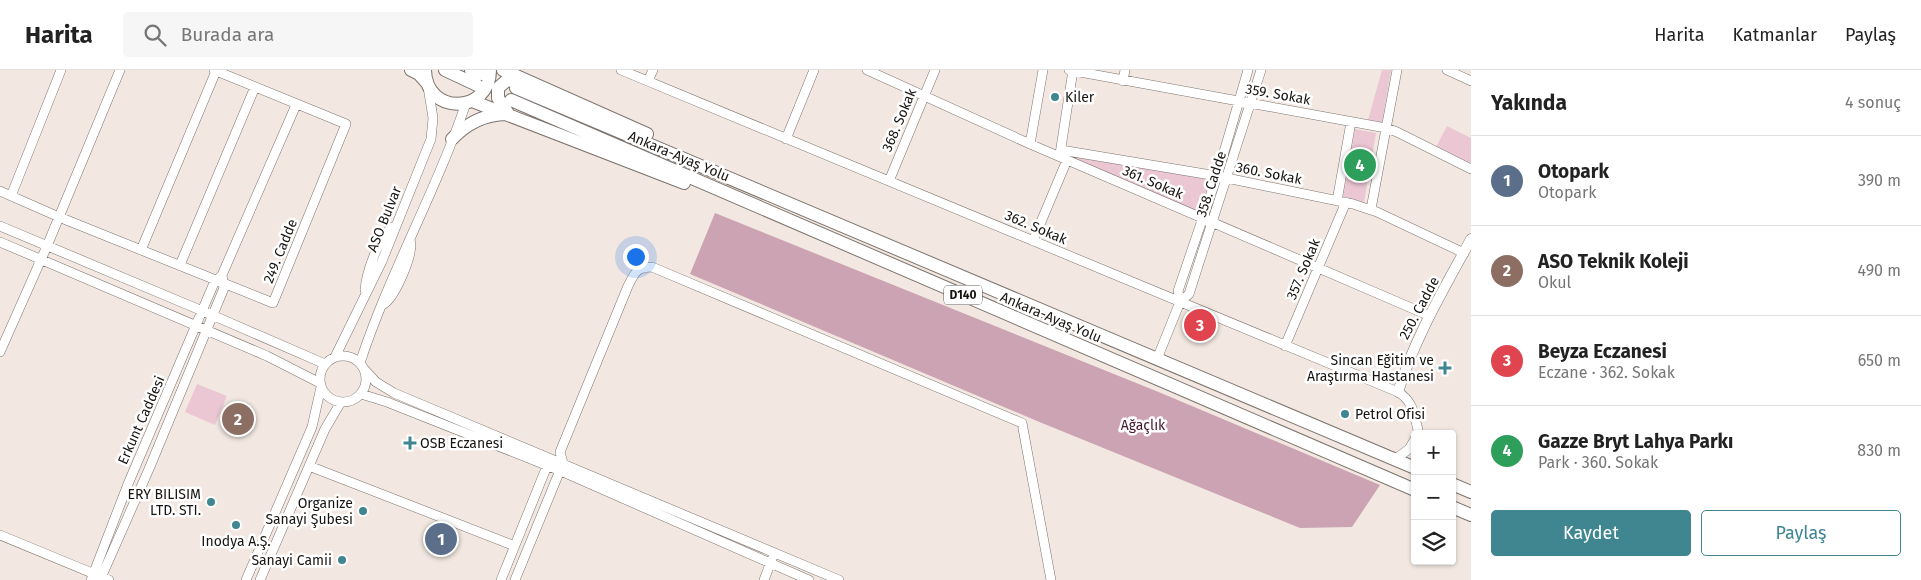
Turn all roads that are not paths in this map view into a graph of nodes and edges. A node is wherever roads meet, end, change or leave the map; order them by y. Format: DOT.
graph roads {
  1 [pos="61,70"];
  2 [pos="120,70"];
  3 [pos="412,70"];
  4 [pos="446,70"];
  5 [pos="503,70"];
  6 [pos="621,70"];
  7 [pos="653,70"];
  8 [pos="814,70"];
  9 [pos="867,70"];
  10 [pos="935,70"];
  11 [pos="1043,70"];
  12 [pos="1072,70"];
  13 [pos="1125,70"];
  14 [pos="1248,70"];
  15 [pos="1261,70"];
  16 [pos="1397,70"];
  17 [pos="1448,70"];
  18 [pos="215,71"];
  19 [pos="480,75"];
  20 [pos="426,79"];
  21 [pos="1471,80"];
  22 [pos="648,81"];
  23 [pos="1124,81"];
  24 [pos="255,87"];
  25 [pos="516,89"];
  26 [pos="925,95"];
  27 [pos="1239,101"];
  28 [pos="469,102"];
  29 [pos="1250,103"];
  30 [pos="296,105"];
  31 [pos="507,114"];
  32 [pos="1351,122"];
  33 [pos="1386,128"];
  34 [pos="452,139"];
  35 [pos="786,139"];
  36 [pos="1030,144"];
  37 [pos="1062,155"];
  38 [pos="1471,169"];
  39 [pos="1217,176"];
  40 [pos="1227,179"];
  41 [pos="889,181"];
  42 [pos="0,191"];
  43 [pos="11,196"];
  44 [pos="745,201"];
  45 [pos="1341,202"];
  46 [pos="1371,209"];
  47 [pos="59,217"];
  48 [pos="1203,219"];
  49 [pos="1213,222"];
  50 [pos="0,226"];
  51 [pos="1471,239"];
  52 [pos="1033,241"];
  53 [pos="0,242"];
  54 [pos="47,246"];
  55 [pos="141,250"];
  56 [pos="1464,253"];
  57 [pos="40,259"];
  58 [pos="180,265"];
  59 [pos="1318,268"];
  60 [pos="221,280"];
  61 [pos="1180,302"];
  62 [pos="202,311"];
  63 [pos="212,315"];
  64 [pos="1430,316"];
  65 [pos="196,326"];
  66 [pos="206,330"];
  67 [pos="1285,346"];
  68 [pos="0,352"];
  69 [pos="335,357"];
  70 [pos="1157,359"];
  71 [pos="325,364"];
  72 [pos="362,366"];
  73 [pos="320,385"];
  74 [pos="1398,392"];
  75 [pos="361,394"];
  76 [pos="342,402"];
  77 [pos="1416,430"];
  78 [pos="1411,445"];
  79 [pos="560,452"];
  80 [pos="1394,460"];
  81 [pos="549,462"];
  82 [pos="309,466"];
  83 [pos="1411,466"];
  84 [pos="561,467"];
  85 [pos="1456,486"];
  86 [pos="1411,488"];
  87 [pos="1471,492"];
  88 [pos="1456,508"];
  89 [pos="1471,515"];
  90 [pos="0,535"];
  91 [pos="515,546"];
  92 [pos="775,554"];
  93 [pos="770,564"];
  94 [pos="99,578"];
  95 [pos="246,580"];
  96 [pos="260,580"];
  97 [pos="501,580"];
  98 [pos="514,580"];
  99 [pos="764,580"];
  100 [pos="809,580"];
  101 [pos="839,580"];
  102 [pos="1051,580"];
  1 -- 43 [label="street"];
  2 -- 47 [label="street"];
  3 -- 20 [label="highway"];
  4 -- 19 [label="highway"];
  5 -- 25 [label="highway"];
  6 -- 22 [label="street, 362. Sokak"];
  7 -- 22 [label="street"];
  8 -- 35 [label="street"];
  9 -- 26 [label="street, 361. Sokak"];
  10 -- 26 [label="street, 368. Sokak"];
  11 -- 36 [label="street"];
  12 -- 23 [label="street, 359. Sokak"];
  12 -- 37 [label="street"];
  13 -- 23 [label="street"];
  14 -- 27 [label="street, 358. Cadde"];
  15 -- 29 [label="street, 358. Cadde"];
  16 -- 33 [label="street"];
  17 -- 21 [label="street"];
  18 -- 24 [label="street, 249. Cadde"];
  18 -- 55 [label="street"];
  19 -- 28 [label="highway"];
  20 -- 28 [label="highway"];
  20 -- 69 [label="street, ASO Bulvar"];
  22 -- 35 [label="street, 362. Sokak"];
  23 -- 27 [label="street, 359. Sokak"];
  24 -- 30 [label="street, 249. Cadde"];
  24 -- 58 [label="street"];
  25 -- 31 [label="highway"];
  25 -- 44 [label="highway, Ankara-Ayaş Yolu / D140"];
  25 -- 70 [label="highway, Ankara-Ayaş Yolu / D140"];
  26 -- 36 [label="street, 361. Sokak"];
  26 -- 41 [label="street, 368. Sokak"];
  27 -- 29 [label="street, 359. Sokak"];
  27 -- 39 [label="street, 358. Cadde"];
  28 -- 31 [label="highway"];
  28 -- 34 [label="street"];
  29 -- 32 [label="street, 359. Sokak"];
  29 -- 40 [label="street, 358. Cadde"];
  30 -- 60 [label="street"];
  30 -- 60 [label="street, 249. Cadde"];
  31 -- 34 [label="highway"];
  31 -- 44 [label="highway"];
  32 -- 33 [label="street, 359. Sokak"];
  32 -- 45 [label="street, 357. Sokak"];
  33 -- 38 [label="street, 359. Sokak"];
  33 -- 46 [label="street"];
  34 -- 72 [label="street"];
  35 -- 41 [label="street, 362. Sokak"];
  36 -- 37 [label="street, 361. Sokak"];
  37 -- 39 [label="street, 360. Sokak"];
  37 -- 48 [label="street, 361. Sokak"];
  37 -- 52 [label="street"];
  39 -- 40 [label="street, 360. Sokak"];
  39 -- 48 [label="street, 358. Cadde"];
  40 -- 45 [label="street, 360. Sokak"];
  40 -- 49 [label="street, 358. Cadde"];
  41 -- 52 [label="street, 362. Sokak"];
  42 -- 43 [label="street, 249. Cadde"];
  43 -- 47 [label="street, 249. Cadde"];
  44 -- 86 [label="highway, Ankara-Ayaş Yolu / D140"];
  45 -- 46 [label="street, 360. Sokak"];
  45 -- 59 [label="street, 357. Sokak"];
  46 -- 56 [label="street, 360. Sokak"];
  47 -- 54 [label="street"];
  47 -- 55 [label="street, 249. Cadde"];
  48 -- 49 [label="street, 361. Sokak"];
  48 -- 61 [label="street, 358. Cadde"];
  49 -- 59 [label="street, 361. Sokak"];
  49 -- 61 [label="street, 358. Cadde"];
  50 -- 54 [label="street"];
  51 -- 56 [label="main road, 250. Cadde"];
  52 -- 61 [label="street, 362. Sokak"];
  53 -- 57 [label="street"];
  54 -- 57 [label="street"];
  54 -- 62 [label="street"];
  55 -- 58 [label="street, 249. Cadde"];
  56 -- 64 [label="main road, 250. Cadde"];
  57 -- 65 [label="street"];
  57 -- 68 [label="street"];
  58 -- 60 [label="street, 249. Cadde"];
  59 -- 64 [label="street, 361. Sokak"];
  59 -- 67 [label="street, 357. Sokak"];
  60 -- 62 [label="street, Erkunt Caddesi"];
  60 -- 63 [label="street"];
  61 -- 67 [label="street, 362. Sokak"];
  61 -- 70 [label="street, 358. Cadde"];
  62 -- 63 [label="street"];
  62 -- 65 [label="street, Erkunt Caddesi"];
  63 -- 66 [label="street"];
  63 -- 71 [label="street"];
  64 -- 74 [label="main road, 250. Cadde"];
  65 -- 66 [label="street"];
  65 -- 94 [label="street, Erkunt Caddesi"];
  66 -- 73 [label="street"];
  66 -- 94 [label="street"];
  67 -- 74 [label="street, 362. Sokak"];
  69 -- 71 [label="street"];
  69 -- 72 [label="street"];
  70 -- 80 [label="highway, Ankara-Ayaş Yolu / D140"];
  71 -- 73 [label="street"];
  72 -- 75 [label="street"];
  72 -- 81 [label="street"];
  73 -- 76 [label="street"];
  73 -- 95 [label="street"];
  74 -- 77 [label="street, 362. Sokak"];
  75 -- 76 [label="street"];
  75 -- 81 [label="street"];
  76 -- 82 [label="street"];
  78 -- 80 [label="street, 362. Sokak"];
  79 -- 81 [label="street"];
  79 -- 84 [label="street"];
  79 -- 102 [label="street"];
  80 -- 83 [label="highway, Ankara-Ayaş Yolu / D140"];
  81 -- 84 [label="street"];
  81 -- 91 [label="street"];
  82 -- 91 [label="street"];
  82 -- 96 [label="street"];
  84 -- 92 [label="street"];
  84 -- 93 [label="street"];
  84 -- 98 [label="street"];
  85 -- 87 [label="highway"];
  88 -- 89 [label="highway"];
  90 -- 94 [label="street"];
  91 -- 97 [label="street"];
  92 -- 93 [label="street"];
  92 -- 101 [label="street"];
  93 -- 99 [label="street"];
  93 -- 100 [label="street"];
}
